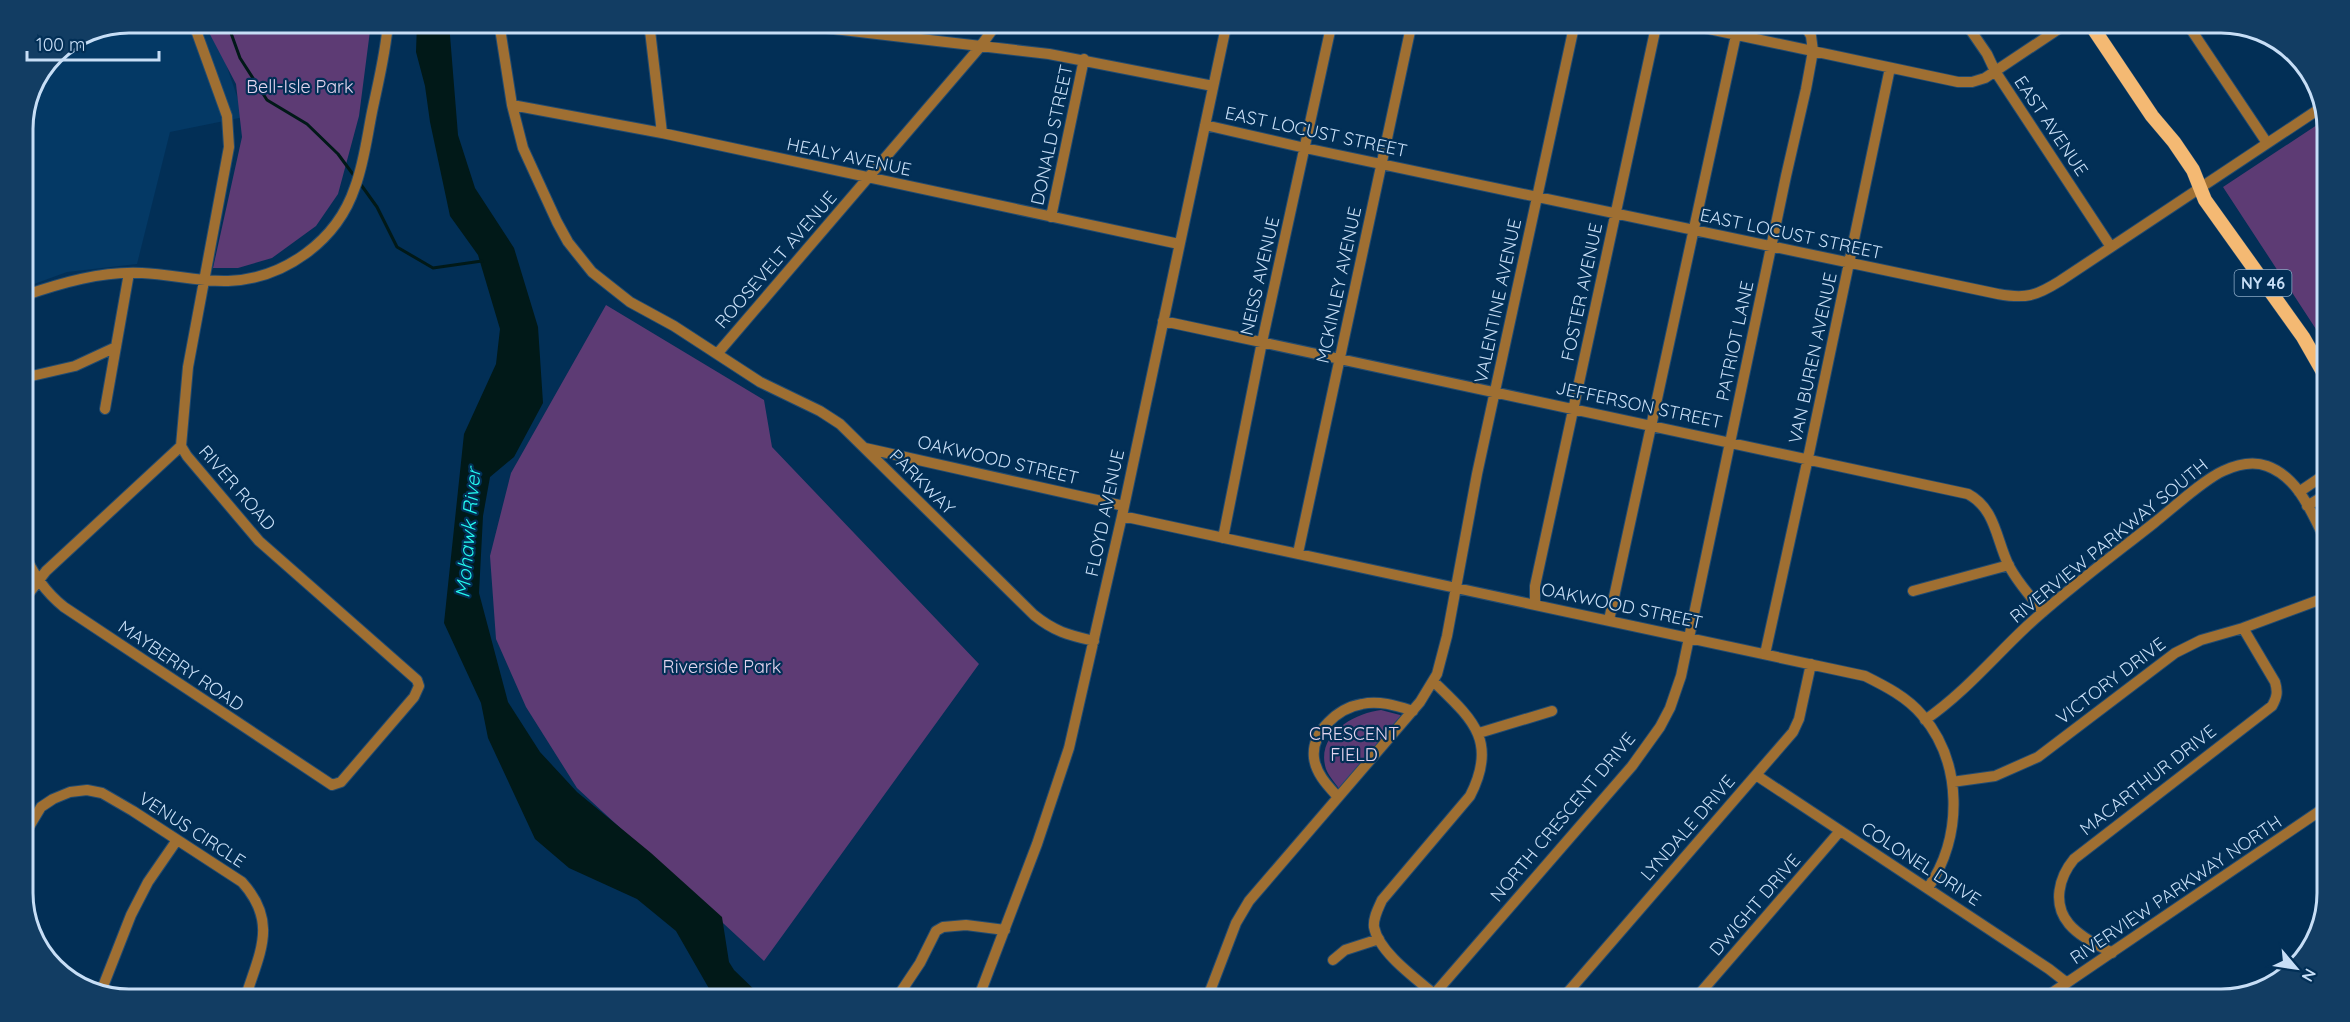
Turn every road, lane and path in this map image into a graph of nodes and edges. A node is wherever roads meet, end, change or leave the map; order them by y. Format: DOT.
graph roads {
  1 [pos="197,33"];
  2 [pos="386,33"];
  3 [pos="501,33"];
  4 [pos="650,33"];
  5 [pos="865,33"];
  6 [pos="991,33"];
  7 [pos="1225,33"];
  8 [pos="1330,33"];
  9 [pos="1410,33"];
  10 [pos="1573,33"];
  11 [pos="1655,33"];
  12 [pos="1727,33"];
  13 [pos="1809,33"];
  14 [pos="1973,33"];
  15 [pos="2052,33"];
  16 [pos="2096,33"];
  17 [pos="2193,33"];
  18 [pos="1736,35"];
  19 [pos="981,47"];
  20 [pos="1813,51"];
  21 [pos="1084,59"];
  22 [pos="1890,68"];
  23 [pos="1995,71"];
  24 [pos="1213,86"];
  25 [pos="512,105"];
  26 [pos="2315,111"];
  27 [pos="1205,124"];
  28 [pos="662,134"];
  29 [pos="2267,142"];
  30 [pos="1305,148"];
  31 [pos="1383,164"];
  32 [pos="868,178"];
  33 [pos="2199,188"];
  34 [pos="1538,197"];
  35 [pos="1616,213"];
  36 [pos="1051,217"];
  37 [pos="1694,230"];
  38 [pos="1179,244"];
  39 [pos="1772,247"];
  40 [pos="2111,247"];
  41 [pos="1850,262"];
  42 [pos="129,273"];
  43 [pos="204,281"];
  44 [pos="33,293"];
  45 [pos="1163,321"];
  46 [pos="1262,342"];
  47 [pos="116,348"];
  48 [pos="2317,353"];
  49 [pos="717,354"];
  50 [pos="1341,359"];
  51 [pos="33,376"];
  52 [pos="1496,392"];
  53 [pos="105,409"];
  54 [pos="1574,409"];
  55 [pos="1652,425"];
  56 [pos="1730,442"];
  57 [pos="181,446"];
  58 [pos="864,448"];
  59 [pos="1809,458"];
  60 [pos="2317,480"];
  61 [pos="2299,492"];
  62 [pos="2317,500"];
  63 [pos="2307,506"];
  64 [pos="1123,511"];
  65 [pos="2317,524"];
  66 [pos="1223,538"];
  67 [pos="1298,554"];
  68 [pos="2009,565"];
  69 [pos="33,570"];
  70 [pos="38,580"];
  71 [pos="33,587"];
  72 [pos="1455,587"];
  73 [pos="1914,591"];
  74 [pos="2317,601"];
  75 [pos="1535,604"];
  76 [pos="2043,612"];
  77 [pos="1609,620"];
  78 [pos="2243,628"];
  79 [pos="1688,638"];
  80 [pos="1095,641"];
  81 [pos="1765,654"];
  82 [pos="1811,664"];
  83 [pos="1432,681"];
  84 [pos="1413,711"];
  85 [pos="1552,711"];
  86 [pos="1925,720"];
  87 [pos="1479,733"];
  88 [pos="1756,775"];
  89 [pos="341,782"];
  90 [pos="1952,782"];
  91 [pos="1338,797"];
  92 [pos="2317,813"];
  93 [pos="33,817"];
  94 [pos="1840,831"];
  95 [pos="177,840"];
  96 [pos="1928,888"];
  97 [pos="1005,930"];
  98 [pos="1378,939"];
  99 [pos="2112,953"];
  100 [pos="1333,960"];
  101 [pos="2067,983"];
  102 [pos="103,985"];
  103 [pos="248,989"];
  104 [pos="903,989"];
  105 [pos="982,989"];
  106 [pos="1211,989"];
  107 [pos="1425,989"];
  108 [pos="1443,989"];
  109 [pos="1571,989"];
  110 [pos="1704,989"];
  111 [pos="2058,989"];
  1 -- 43 [label="street, RIVER ROAD"];
  2 -- 43 [label="street"];
  3 -- 25 [label="street, PARKWAY"];
  4 -- 28 [label="street"];
  5 -- 19 [label="street"];
  6 -- 19 [label="street, ROOSEVELT AVENUE"];
  7 -- 24 [label="street, FLOYD AVENUE"];
  8 -- 30 [label="street, NEISS AVENUE"];
  9 -- 31 [label="street, MCKINLEY AVENUE"];
  10 -- 34 [label="street, VALENTINE AVENUE"];
  11 -- 35 [label="street, FOSTER AVENUE"];
  12 -- 18 [label="street"];
  13 -- 20 [label="street"];
  14 -- 23 [label="street, EAST AVENUE"];
  15 -- 23 [label="street"];
  16 -- 33 [label="main road, NY 46"];
  17 -- 29 [label="street"];
  18 -- 20 [label="street"];
  18 -- 37 [label="street"];
  19 -- 21 [label="street"];
  19 -- 32 [label="street, ROOSEVELT AVENUE"];
  20 -- 22 [label="street"];
  20 -- 39 [label="street, PATRIOT LANE"];
  21 -- 24 [label="street"];
  21 -- 36 [label="street, DONALD STREET"];
  22 -- 23 [label="street"];
  22 -- 41 [label="street, VAN BUREN AVENUE"];
  23 -- 40 [label="street, EAST AVENUE"];
  24 -- 27 [label="street, FLOYD AVENUE"];
  25 -- 28 [label="street, HEALY AVENUE"];
  25 -- 49 [label="street, PARKWAY"];
  26 -- 29 [label="street, EAST LOCUST STREET"];
  27 -- 30 [label="street, EAST LOCUST STREET"];
  27 -- 38 [label="street, FLOYD AVENUE"];
  28 -- 32 [label="street, HEALY AVENUE"];
  29 -- 33 [label="street, EAST LOCUST STREET"];
  30 -- 31 [label="street, EAST LOCUST STREET"];
  30 -- 46 [label="street, NEISS AVENUE"];
  31 -- 34 [label="street, EAST LOCUST STREET"];
  31 -- 50 [label="street, MCKINLEY AVENUE"];
  32 -- 36 [label="street, HEALY AVENUE"];
  32 -- 49 [label="street, ROOSEVELT AVENUE"];
  33 -- 40 [label="street, EAST LOCUST STREET"];
  33 -- 48 [label="main road, NY 46"];
  34 -- 35 [label="street, EAST LOCUST STREET"];
  34 -- 52 [label="street, VALENTINE AVENUE"];
  35 -- 37 [label="street, EAST LOCUST STREET"];
  35 -- 54 [label="street, FOSTER AVENUE"];
  36 -- 38 [label="street, HEALY AVENUE"];
  37 -- 39 [label="street, EAST LOCUST STREET"];
  37 -- 55 [label="street"];
  38 -- 45 [label="street, FLOYD AVENUE"];
  39 -- 41 [label="street, EAST LOCUST STREET"];
  39 -- 56 [label="street, PATRIOT LANE"];
  40 -- 41 [label="street, EAST LOCUST STREET"];
  41 -- 59 [label="street, VAN BUREN AVENUE"];
  42 -- 43 [label="street"];
  42 -- 44 [label="street"];
  42 -- 47 [label="street"];
  43 -- 57 [label="street, RIVER ROAD"];
  45 -- 46 [label="street, JEFFERSON STREET"];
  45 -- 64 [label="street, FLOYD AVENUE"];
  46 -- 50 [label="street, JEFFERSON STREET"];
  46 -- 66 [label="street, NEISS AVENUE"];
  47 -- 51 [label="street"];
  47 -- 53 [label="street"];
  49 -- 58 [label="street, PARKWAY"];
  50 -- 52 [label="street, JEFFERSON STREET"];
  50 -- 67 [label="street, MCKINLEY AVENUE"];
  52 -- 54 [label="street, JEFFERSON STREET"];
  52 -- 72 [label="street, VALENTINE AVENUE"];
  54 -- 55 [label="street, JEFFERSON STREET"];
  54 -- 75 [label="street, FOSTER AVENUE"];
  55 -- 56 [label="street, JEFFERSON STREET"];
  55 -- 77 [label="street"];
  56 -- 59 [label="street, JEFFERSON STREET"];
  56 -- 79 [label="street, PATRIOT LANE"];
  57 -- 70 [label="street"];
  57 -- 89 [label="street, RIVER ROAD"];
  58 -- 64 [label="street, OAKWOOD STREET"];
  58 -- 80 [label="street, PARKWAY"];
  59 -- 68 [label="street, JEFFERSON STREET"];
  59 -- 81 [label="street, VAN BUREN AVENUE"];
  60 -- 61 [label="street"];
  61 -- 63 [label="street"];
  61 -- 76 [label="street, RIVERVIEW PARKWAY SOUTH"];
  62 -- 63 [label="street"];
  63 -- 65 [label="street"];
  64 -- 66 [label="street, OAKWOOD STREET"];
  64 -- 80 [label="street, FLOYD AVENUE"];
  66 -- 67 [label="street, OAKWOOD STREET"];
  67 -- 72 [label="street, OAKWOOD STREET"];
  68 -- 73 [label="street"];
  68 -- 76 [label="street, JEFFERSON STREET"];
  69 -- 70 [label="street, MAYBERRY ROAD"];
  70 -- 71 [label="street"];
  70 -- 89 [label="street, MAYBERRY ROAD"];
  72 -- 75 [label="street, OAKWOOD STREET"];
  72 -- 83 [label="street, VALENTINE AVENUE"];
  74 -- 78 [label="street, VICTORY DRIVE"];
  75 -- 77 [label="street, OAKWOOD STREET"];
  76 -- 86 [label="street, RIVERVIEW PARKWAY SOUTH"];
  77 -- 79 [label="street, OAKWOOD STREET"];
  78 -- 90 [label="street, VICTORY DRIVE"];
  78 -- 99 [label="street, MACARTHUR DRIVE"];
  79 -- 81 [label="street, OAKWOOD STREET"];
  79 -- 108 [label="street, NORTH CRESCENT DRIVE"];
  80 -- 97 [label="street, FLOYD AVENUE"];
  81 -- 82 [label="street, OAKWOOD STREET"];
  82 -- 86 [label="street, OAKWOOD STREET"];
  82 -- 88 [label="street, LYNDALE DRIVE"];
  83 -- 84 [label="street, VALENTINE AVENUE"];
  83 -- 87 [label="street"];
  84 -- 91 [label="street, VALENTINE AVENUE"];
  84 -- 91 [label="street"];
  85 -- 87 [label="street"];
  86 -- 90 [label="street, OAKWOOD STREET"];
  87 -- 98 [label="street"];
  88 -- 94 [label="street, COLONEL DRIVE"];
  88 -- 109 [label="street, LYNDALE DRIVE"];
  90 -- 96 [label="street, OAKWOOD STREET"];
  91 -- 106 [label="street, VALENTINE AVENUE"];
  92 -- 99 [label="street, RIVERVIEW PARKWAY NORTH"];
  93 -- 95 [label="street, VENUS CIRCLE"];
  94 -- 96 [label="street, COLONEL DRIVE"];
  94 -- 110 [label="street, DWIGHT DRIVE"];
  95 -- 102 [label="street"];
  95 -- 103 [label="street, VENUS CIRCLE"];
  96 -- 101 [label="street, COLONEL DRIVE"];
  97 -- 104 [label="street"];
  97 -- 105 [label="street, FLOYD AVENUE"];
  98 -- 100 [label="street"];
  98 -- 107 [label="street"];
  99 -- 101 [label="street, RIVERVIEW PARKWAY NORTH"];
  101 -- 111 [label="street, RIVERVIEW PARKWAY NORTH"];
}
